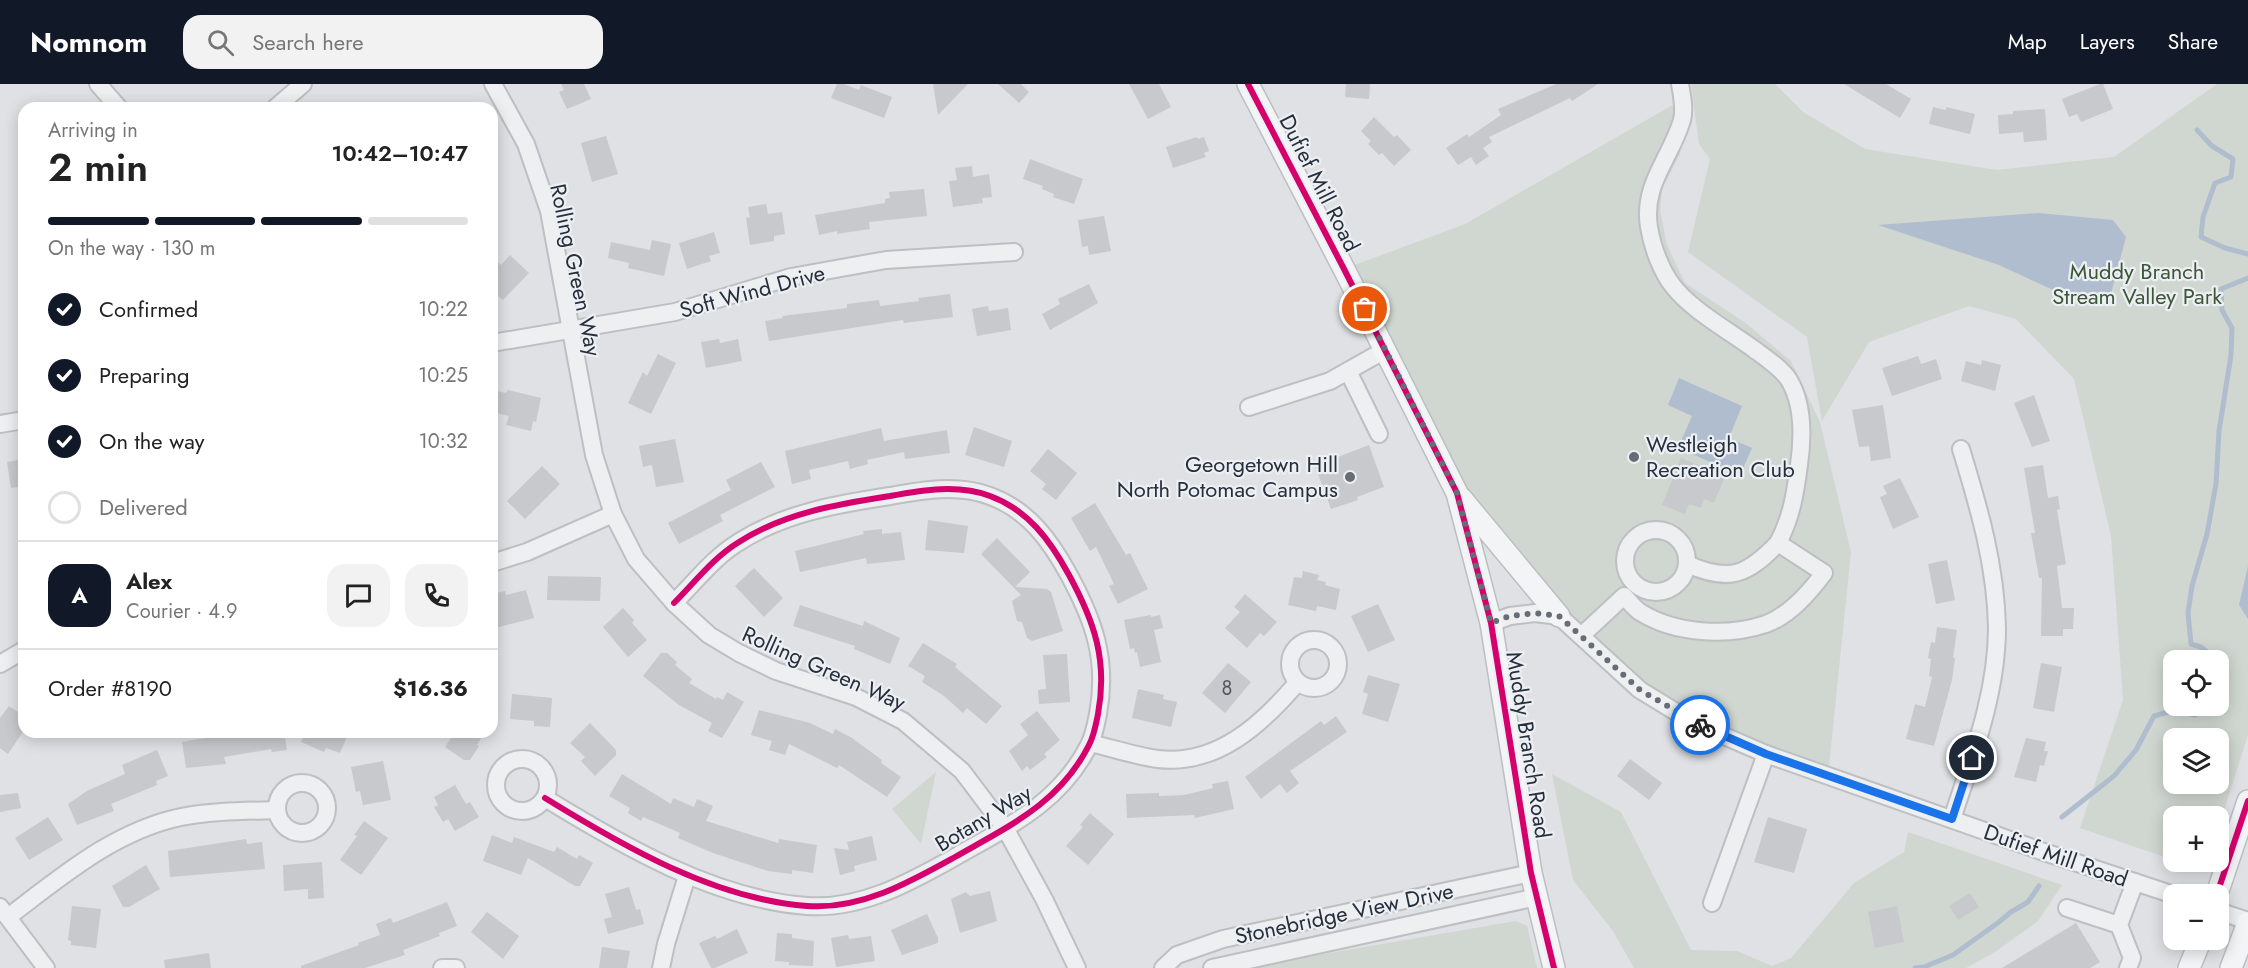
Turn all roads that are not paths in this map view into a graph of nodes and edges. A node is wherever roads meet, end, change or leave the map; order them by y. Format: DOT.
graph roads {
  1 [pos="98,84"];
  2 [pos="493,84"];
  3 [pos="1248,84"];
  4 [pos="1680,84"];
  5 [pos="296,86"];
  6 [pos="114,102"];
  7 [pos="281,102"];
  8 [pos="1014,252"];
  9 [pos="572,329"];
  10 [pos="498,342"];
  11 [pos="1385,350"];
  12 [pos="1348,371"];
  13 [pos="1249,407"];
  14 [pos="18,421"];
  15 [pos="0,424"];
  16 [pos="1379,434"];
  17 [pos="1961,449"];
  18 [pos="1457,493"];
  19 [pos="613,514"];
  20 [pos="1778,543"];
  21 [pos="498,561"];
  22 [pos="1687,564"];
  23 [pos="1628,589"];
  24 [pos="674,603"];
  25 [pos="1559,616"];
  26 [pos="1491,623"];
  27 [pos="1581,636"];
  28 [pos="18,654"];
  29 [pos="0,664"];
  30 [pos="1297,683"];
  31 [pos="1090,743"];
  32 [pos="1766,754"];
  33 [pos="545,798"];
  34 [pos="2248,801"];
  35 [pos="277,810"];
  36 [pos="1952,819"];
  37 [pos="1005,828"];
  38 [pos="1531,873"];
  39 [pos="687,876"];
  40 [pos="2135,882"];
  41 [pos="2220,884"];
  42 [pos="2163,891"];
  43 [pos="1537,897"];
  44 [pos="1712,903"];
  45 [pos="2067,908"];
  46 [pos="4,912"];
  47 [pos="2229,914"];
  48 [pos="2248,922"];
  49 [pos="2119,925"];
  50 [pos="2196,950"];
  51 [pos="46,968"];
  52 [pos="442,968"];
  53 [pos="456,968"];
  54 [pos="661,968"];
  55 [pos="1077,968"];
  56 [pos="1163,968"];
  57 [pos="1212,968"];
  58 [pos="1554,968"];
  59 [pos="2128,968"];
  60 [pos="2189,968"];
  61 [pos="2231,968"];
  1 -- 6 [label="street"];
  2 -- 9 [label="street, Rolling Green Way"];
  3 -- 11 [label="main road, Dufief Mill Road"];
  4 -- 20 [label="street"];
  5 -- 7 [label="street"];
  8 -- 9 [label="street, Soft Wind Drive"];
  9 -- 10 [label="street, Soft Wind Drive"];
  9 -- 19 [label="street, Rolling Green Way"];
  11 -- 12 [label="street"];
  11 -- 18 [label="main road, Dufief Mill Road"];
  12 -- 13 [label="street"];
  12 -- 16 [label="street"];
  14 -- 15 [label="street"];
  17 -- 36 [label="street"];
  18 -- 25 [label="main road"];
  18 -- 26 [label="main road, Muddy Branch Road"];
  19 -- 21 [label="street"];
  19 -- 24 [label="street, Rolling Green Way"];
  20 -- 22 [label="street"];
  20 -- 23 [label="street"];
  22 -- 23 [label="street"];
  22 -- 23 [label="street"];
  23 -- 27 [label="street"];
  24 -- 31 [label="street, Botany Way"];
  24 -- 37 [label="street, Rolling Green Way"];
  25 -- 26 [label="street"];
  25 -- 27 [label="street, Dufief Mill Road"];
  26 -- 38 [label="main road, Muddy Branch Road"];
  27 -- 32 [label="street, Dufief Mill Road"];
  28 -- 29 [label="street"];
  30 -- 31 [label="street"];
  31 -- 37 [label="street, Botany Way"];
  32 -- 36 [label="street, Dufief Mill Road"];
  32 -- 44 [label="street"];
  33 -- 39 [label="street, Botany Way"];
  34 -- 41 [label="main road"];
  35 -- 46 [label="street"];
  36 -- 40 [label="street, Dufief Mill Road"];
  37 -- 39 [label="street, Botany Way"];
  37 -- 55 [label="street, Rolling Green Way"];
  38 -- 43 [label="main road, Muddy Branch Road"];
  38 -- 56 [label="street, Stonebridge View Drive"];
  39 -- 54 [label="street"];
  40 -- 42 [label="street, Dufief Mill Road"];
  40 -- 49 [label="street"];
  43 -- 57 [label="street, Stonebridge View Drive"];
  43 -- 58 [label="main road, Muddy Branch Road"];
  45 -- 49 [label="street"];
  46 -- 51 [label="street"];
  47 -- 48 [label="street"];
  48 -- 61 [label="main road"];
  49 -- 59 [label="street"];
  50 -- 60 [label="main road"];
  52 -- 53 [label="street"];
}
